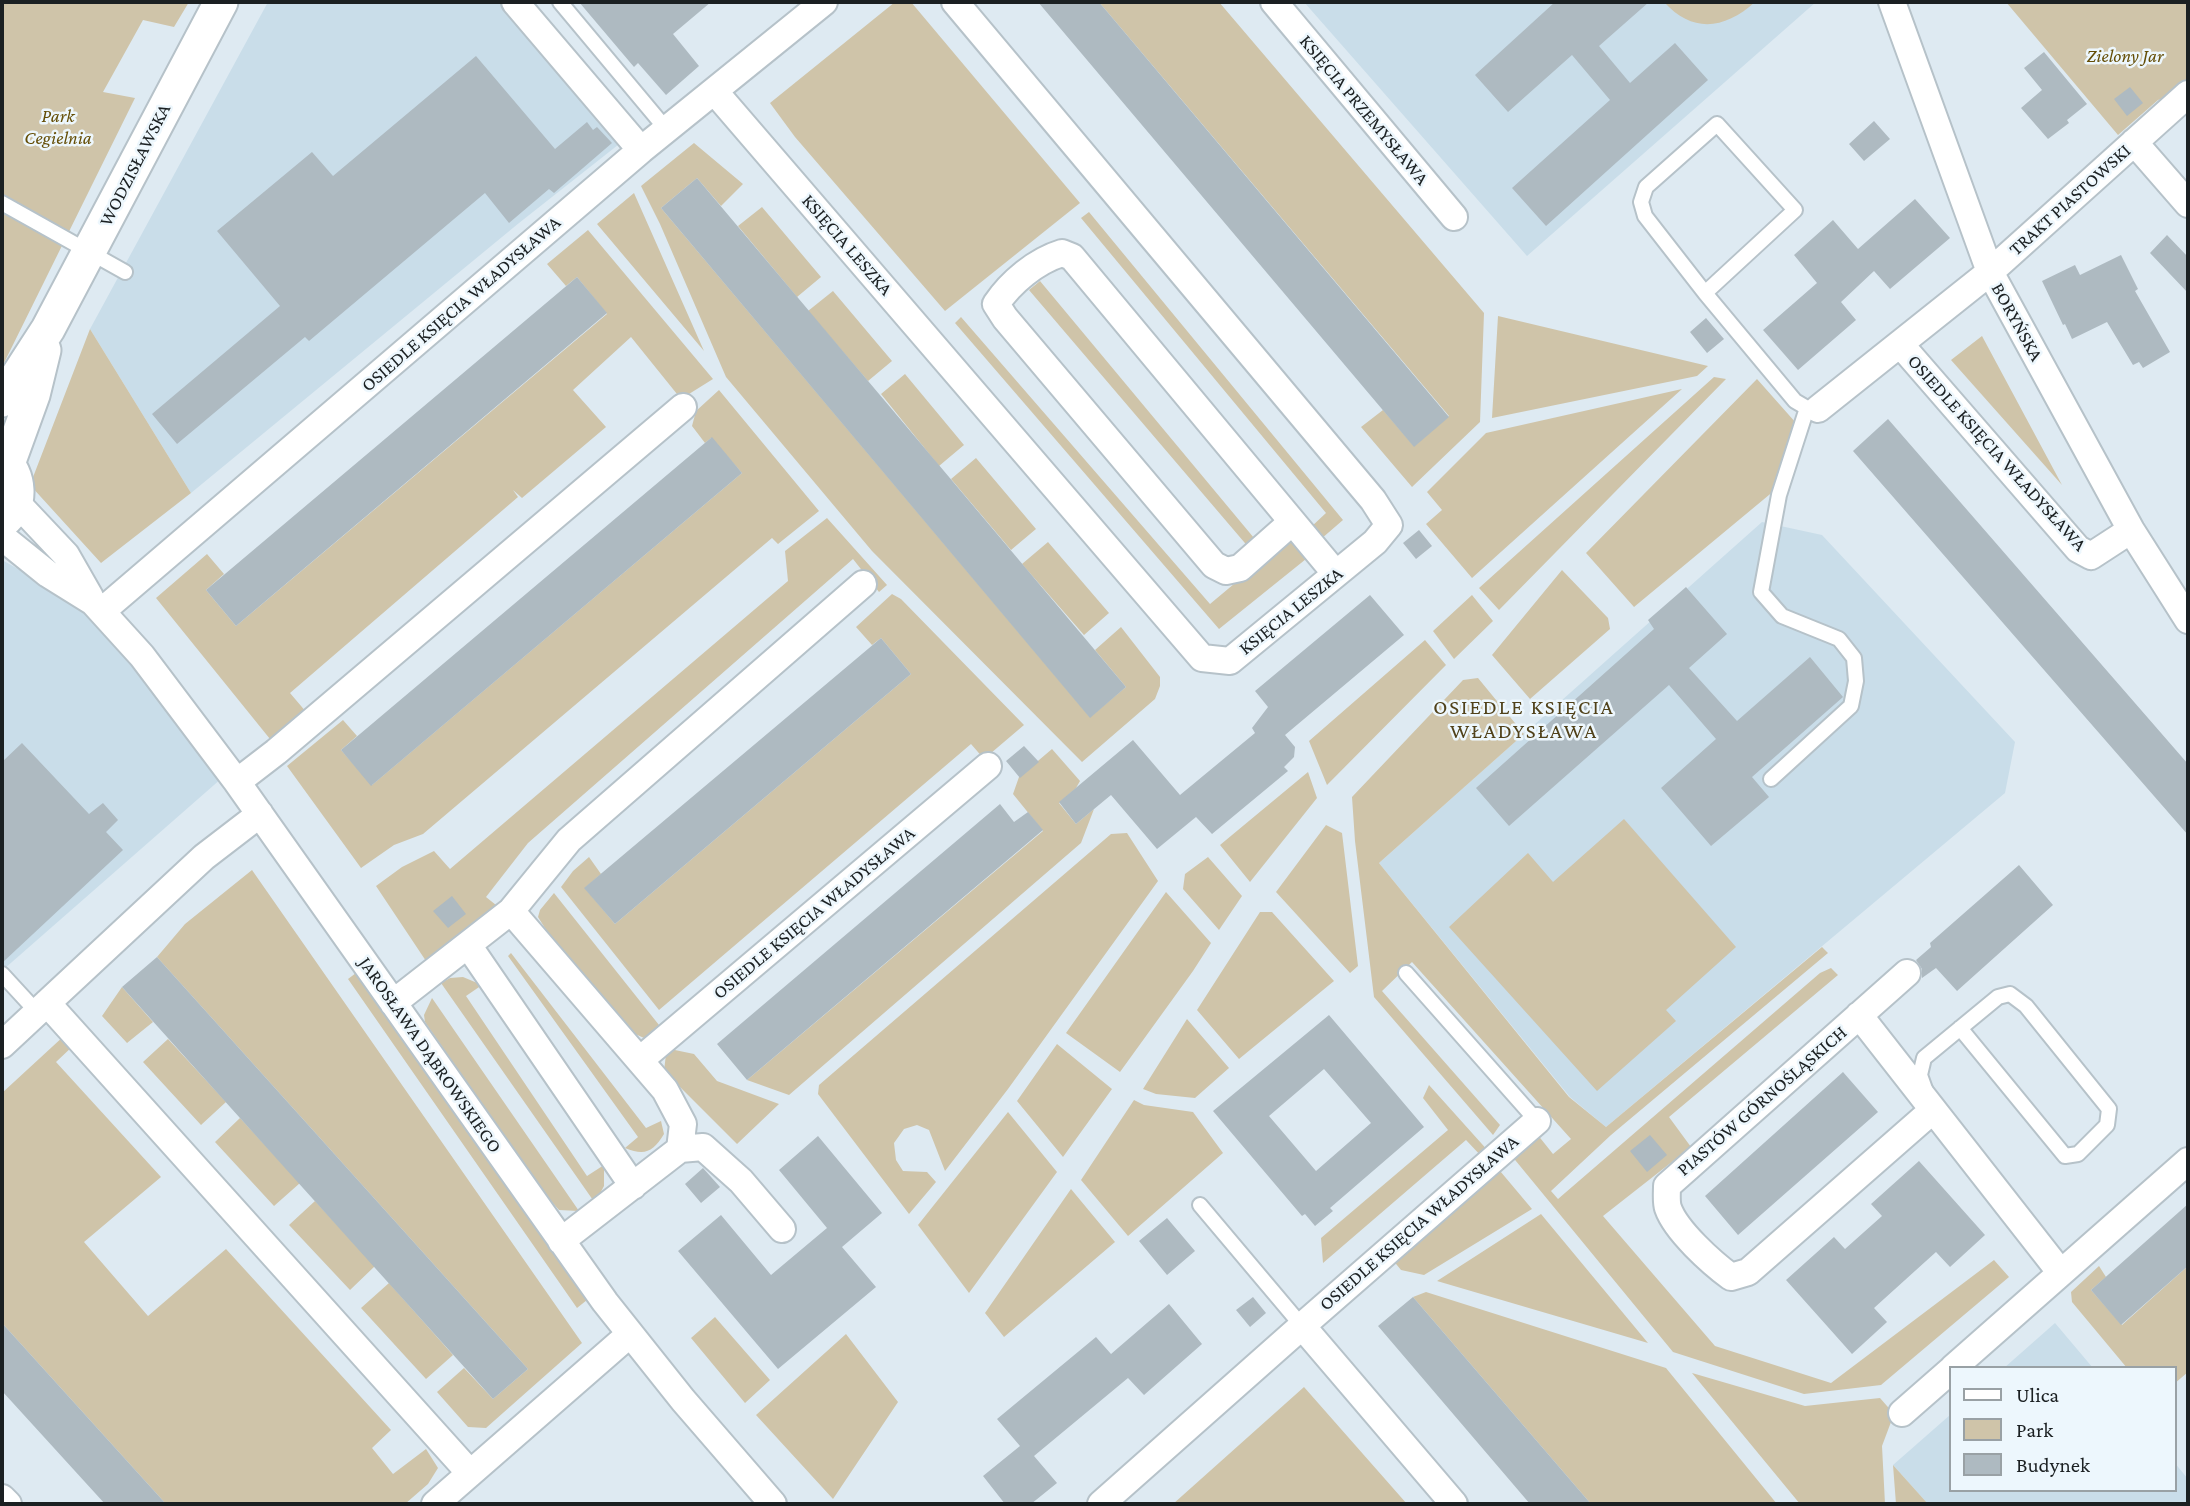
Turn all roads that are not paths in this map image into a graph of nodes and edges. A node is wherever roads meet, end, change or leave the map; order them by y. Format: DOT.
graph roads {
  1 [pos="221,2"];
  2 [pos="515,2"];
  3 [pos="560,2"];
  4 [pos="824,2"];
  5 [pos="955,2"];
  6 [pos="1274,2"];
  7 [pos="1892,2"];
  8 [pos="715,92"];
  9 [pos="2188,94"];
  10 [pos="667,130"];
  11 [pos="2134,142"];
  12 [pos="641,150"];
  13 [pos="2,203"];
  14 [pos="2188,204"];
  15 [pos="1454,217"];
  16 [pos="89,253"];
  17 [pos="125,272"];
  18 [pos="1990,272"];
  19 [pos="1705,293"];
  20 [pos="48,329"];
  21 [pos="1900,344"];
  22 [pos="2,400"];
  23 [pos="683,407"];
  24 [pos="1812,408"];
  25 [pos="5,461"];
  26 [pos="9,512"];
  27 [pos="1292,522"];
  28 [pos="2131,530"];
  29 [pos="2,537"];
  30 [pos="1336,574"];
  31 [pos="863,584"];
  32 [pos="98,606"];
  33 [pos="2188,620"];
  34 [pos="988,766"];
  35 [pos="1771,779"];
  36 [pos="237,782"];
  37 [pos="260,814"];
  38 [pos="511,911"];
  39 [pos="468,945"];
  40 [pos="1406,972"];
  41 [pos="1907,973"];
  42 [pos="2,974"];
  43 [pos="393,1003"];
  44 [pos="42,1007"];
  45 [pos="1859,1016"];
  46 [pos="1960,1028"];
  47 [pos="2,1045"];
  48 [pos="640,1060"];
  49 [pos="1933,1110"];
  50 [pos="1536,1121"];
  51 [pos="680,1149"];
  52 [pos="2188,1161"];
  53 [pos="633,1186"];
  54 [pos="1200,1205"];
  55 [pos="782,1229"];
  56 [pos="561,1241"];
  57 [pos="2061,1273"];
  58 [pos="1302,1326"];
  59 [pos="630,1334"];
  60 [pos="1955,1366"];
  61 [pos="1948,1373"];
  62 [pos="1902,1413"];
  63 [pos="470,1474"];
  64 [pos="2,1498"];
  65 [pos="1112,1501"];
  66 [pos="8,1504"];
  67 [pos="435,1504"];
  68 [pos="773,1504"];
  69 [pos="1454,1504"];
  1 -- 16 [label="street, WODZISŁAWSKA"];
  2 -- 12 [label="street"];
  3 -- 10 [label="lane"];
  4 -- 8 [label="street, OSIEDLE KSIĘCIA WŁADYSŁAWA"];
  5 -- 30 [label="street, KSIĘCIA LESZKA"];
  6 -- 15 [label="street, KSIĘCIA PRZEMYSŁAWA"];
  7 -- 18 [label="street, BORYŃSKA"];
  8 -- 10 [label="street, OSIEDLE KSIĘCIA WŁADYSŁAWA"];
  8 -- 30 [label="street, KSIĘCIA LESZKA"];
  9 -- 11 [label="street, TRAKT PIASTOWSKI"];
  10 -- 12 [label="street, OSIEDLE KSIĘCIA WŁADYSŁAWA"];
  11 -- 14 [label="street"];
  11 -- 18 [label="street, TRAKT PIASTOWSKI"];
  12 -- 32 [label="street, OSIEDLE KSIĘCIA WŁADYSŁAWA"];
  13 -- 16 [label="lane"];
  16 -- 17 [label="lane"];
  16 -- 20 [label="street, WODZISŁAWSKA"];
  18 -- 21 [label="street, TRAKT PIASTOWSKI"];
  18 -- 28 [label="street, BORYŃSKA"];
  19 -- 19 [label="lane"];
  19 -- 24 [label="lane"];
  20 -- 22 [label="street, WODZISŁAWSKA"];
  20 -- 25 [label="street, WODZISŁAWSKA"];
  21 -- 24 [label="street, TRAKT PIASTOWSKI"];
  21 -- 28 [label="street, OSIEDLE KSIĘCIA WŁADYSŁAWA"];
  23 -- 36 [label="street"];
  24 -- 35 [label="lane"];
  25 -- 26 [label="street"];
  26 -- 32 [label="street, JAROSŁAWA DĄBROWSKIEGO"];
  27 -- 27 [label="street"];
  27 -- 30 [label="street"];
  28 -- 33 [label="street, BORYŃSKA"];
  29 -- 32 [label="street, JAROSŁAWA DĄBROWSKIEGO"];
  31 -- 38 [label="street"];
  32 -- 36 [label="street, JAROSŁAWA DĄBROWSKIEGO"];
  34 -- 48 [label="street, OSIEDLE KSIĘCIA WŁADYSŁAWA"];
  36 -- 37 [label="street, JAROSŁAWA DĄBROWSKIEGO"];
  37 -- 43 [label="street, JAROSŁAWA DĄBROWSKIEGO"];
  37 -- 44 [label="street"];
  38 -- 39 [label="street"];
  38 -- 48 [label="street"];
  39 -- 43 [label="street"];
  39 -- 53 [label="street"];
  40 -- 50 [label="lane"];
  41 -- 45 [label="street, PIASTÓW GÓRNOŚLĄSKICH"];
  42 -- 44 [label="lane"];
  43 -- 56 [label="street, JAROSŁAWA DĄBROWSKIEGO"];
  44 -- 47 [label="street"];
  44 -- 63 [label="street"];
  45 -- 49 [label="street, PIASTÓW GÓRNOŚLĄSKICH"];
  45 -- 49 [label="street, PIASTÓW GÓRNOŚLĄSKICH"];
  46 -- 46 [label="lane"];
  46 -- 49 [label="lane"];
  48 -- 51 [label="street"];
  49 -- 57 [label="street, PIASTÓW GÓRNOŚLĄSKICH"];
  50 -- 58 [label="street, OSIEDLE KSIĘCIA WŁADYSŁAWA"];
  51 -- 53 [label="street"];
  51 -- 55 [label="street"];
  52 -- 57 [label="street"];
  53 -- 56 [label="street"];
  54 -- 58 [label="lane"];
  56 -- 59 [label="street, JAROSŁAWA DĄBROWSKIEGO"];
  57 -- 60 [label="street"];
  58 -- 65 [label="street, OSIEDLE KSIĘCIA WŁADYSŁAWA"];
  58 -- 69 [label="street, OSIEDLE KSIĘCIA WŁADYSŁAWA"];
  59 -- 63 [label="street"];
  59 -- 68 [label="street, JAROSŁAWA DĄBROWSKIEGO"];
  61 -- 62 [label="street"];
  63 -- 67 [label="street"];
  64 -- 66 [label="street"];
}
